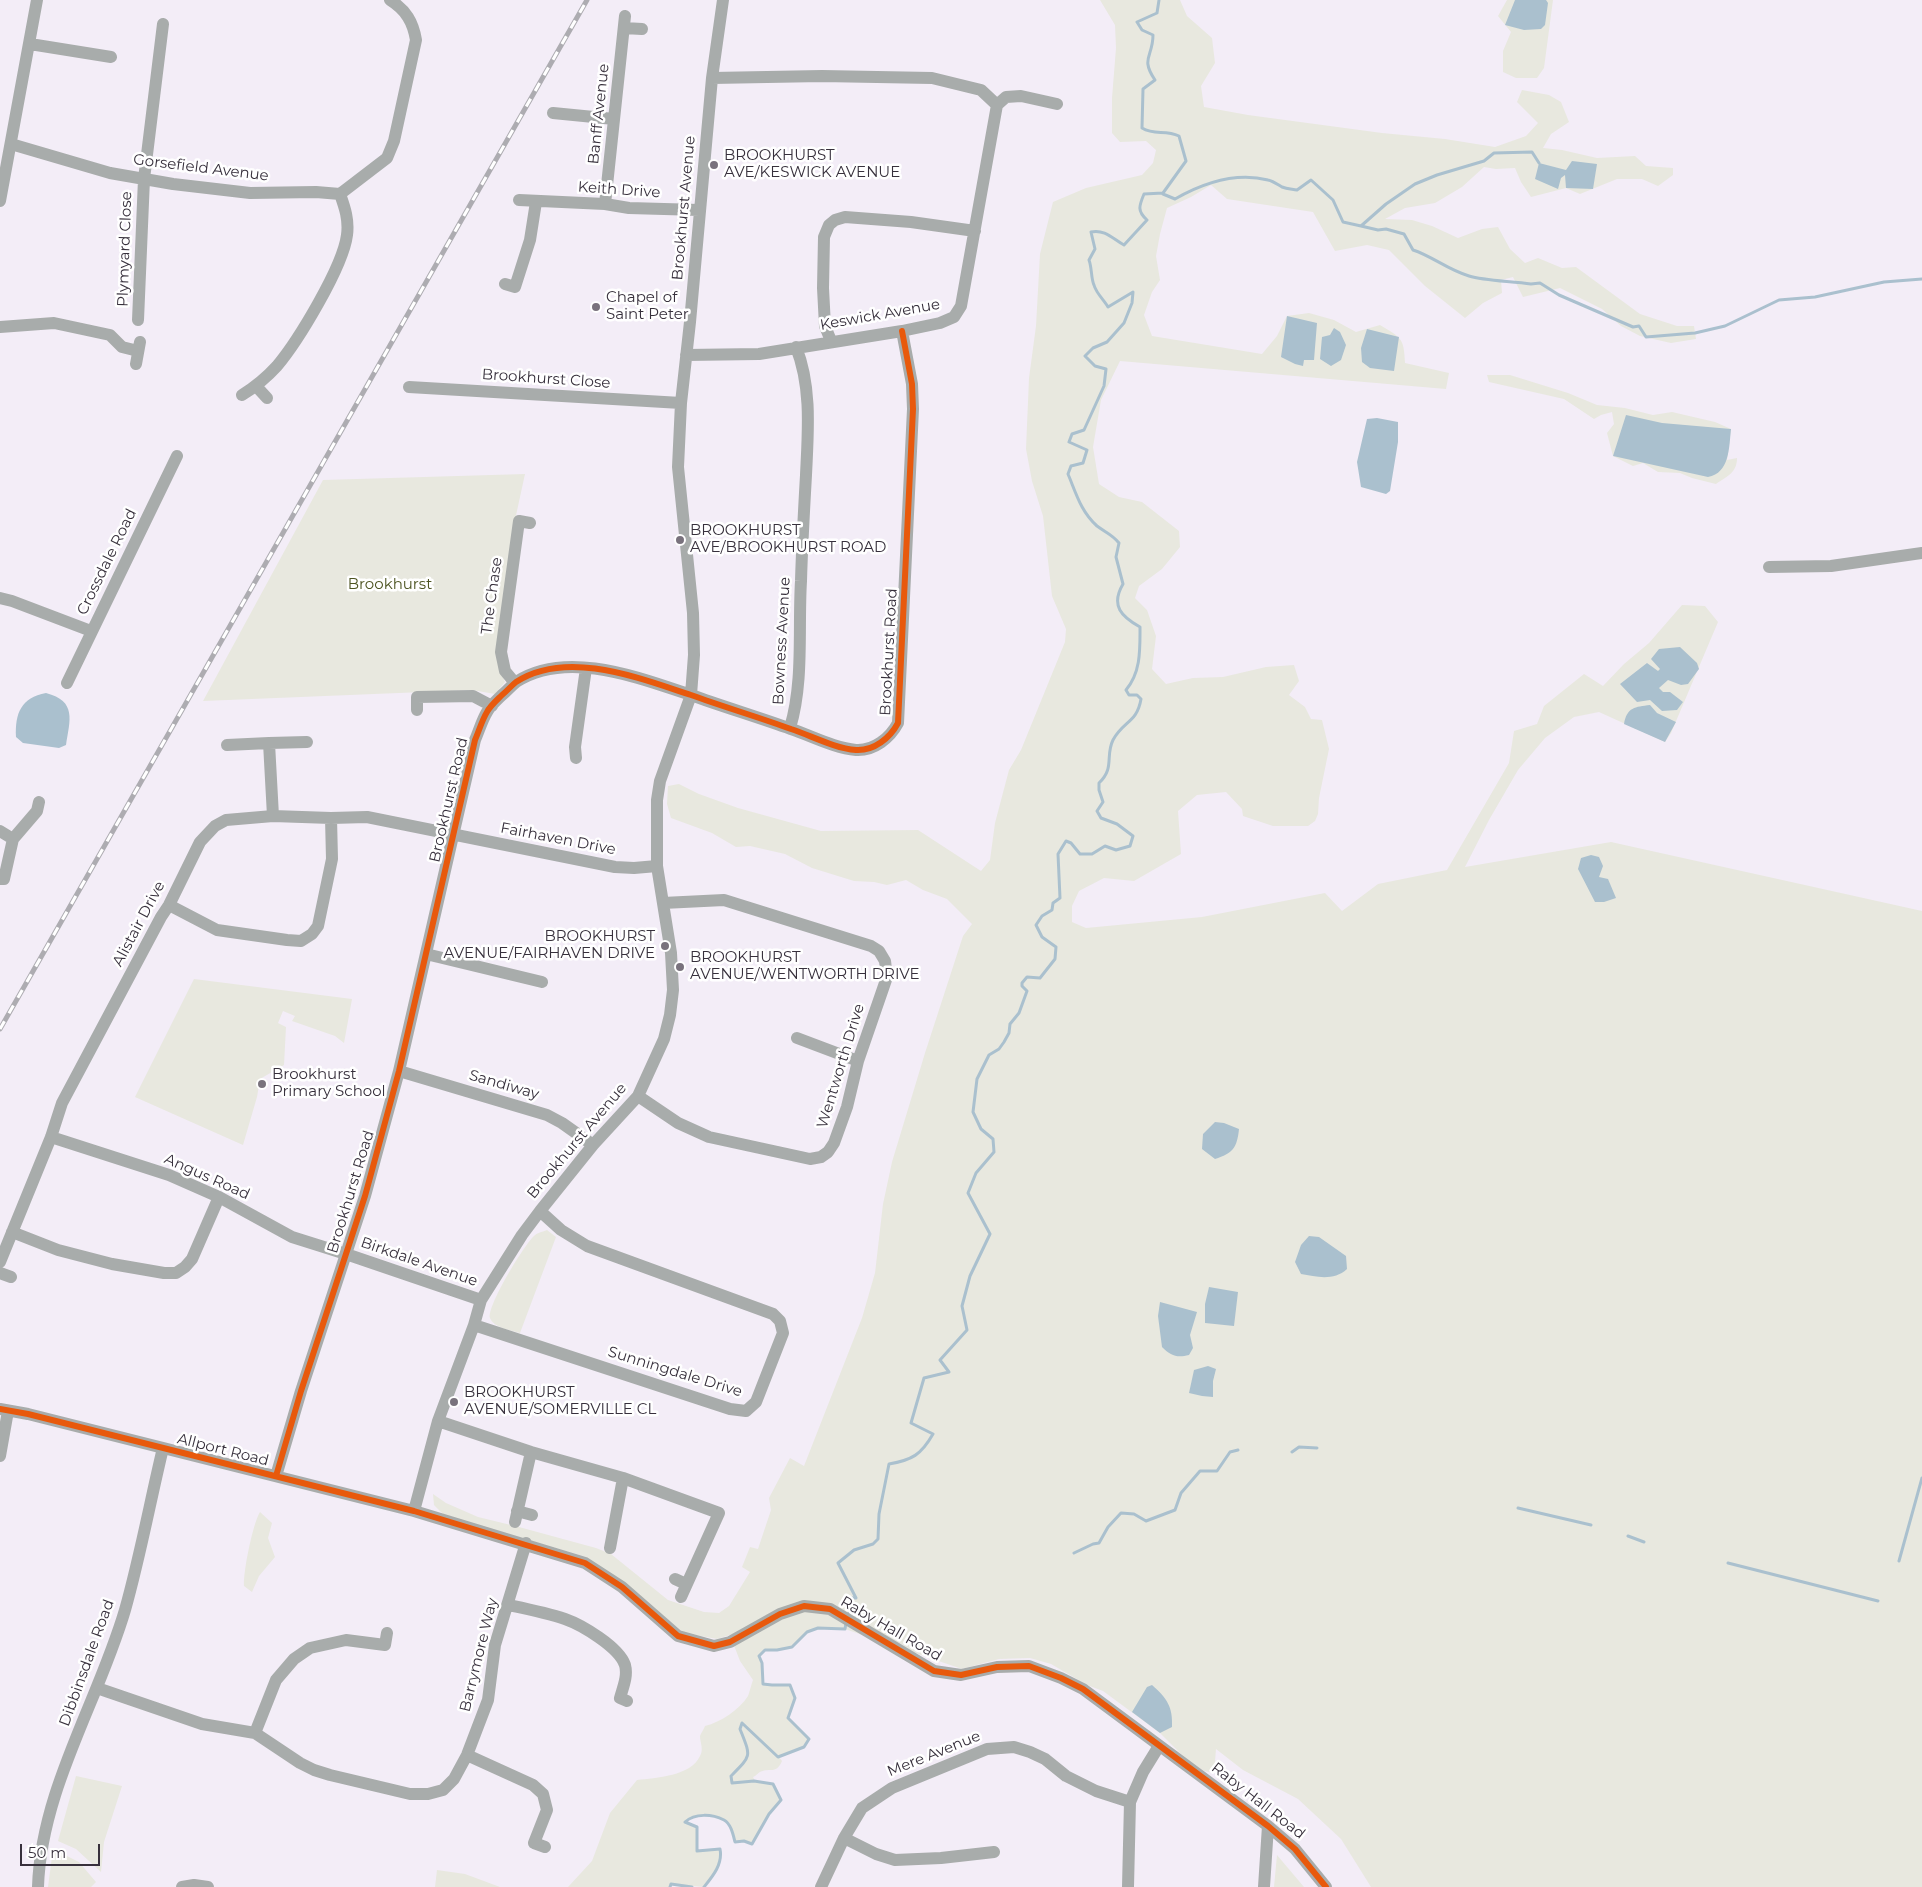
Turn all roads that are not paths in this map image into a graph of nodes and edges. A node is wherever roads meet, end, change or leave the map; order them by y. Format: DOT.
graph roads {
  1 [pos="37,0"];
  2 [pos="390,0"];
  3 [pos="723,0"];
  4 [pos="163,24"];
  5 [pos="642,29"];
  6 [pos="30,44"];
  7 [pos="111,57"];
  8 [pos="712,78"];
  9 [pos="1057,104"];
  10 [pos="997,105"];
  11 [pos="553,113"];
  12 [pos="614,119"];
  13 [pos="11,144"];
  14 [pos="144,179"];
  15 [pos="1,194"];
  16 [pos="340,194"];
  17 [pos="519,200"];
  18 [pos="536,202"];
  19 [pos="605,204"];
  20 [pos="700,210"];
  21 [pos="975,231"];
  22 [pos="505,284"];
  23 [pos="138,320"];
  24 [pos="0,328"];
  25 [pos="902,331"];
  26 [pos="831,341"];
  27 [pos="796,347"];
  28 [pos="686,355"];
  29 [pos="136,364"];
  30 [pos="256,386"];
  31 [pos="409,386"];
  32 [pos="242,395"];
  33 [pos="266,398"];
  34 [pos="681,404"];
  35 [pos="177,456"];
  36 [pos="530,523"];
  37 [pos="1922,554"];
  38 [pos="1770,568"];
  39 [pos="0,598"];
  40 [pos="91,631"];
  41 [pos="586,668"];
  42 [pos="67,683"];
  43 [pos="515,683"];
  44 [pos="691,695"];
  45 [pos="492,706"];
  46 [pos="417,710"];
  47 [pos="790,728"];
  48 [pos="307,742"];
  49 [pos="269,744"];
  50 [pos="227,745"];
  51 [pos="571,751"];
  52 [pos="40,809"];
  53 [pos="273,816"];
  54 [pos="331,818"];
  55 [pos="0,831"];
  56 [pos="453,836"];
  57 [pos="13,839"];
  58 [pos="657,866"];
  59 [pos="6,881"];
  60 [pos="663,903"];
  61 [pos="169,904"];
  62 [pos="426,954"];
  63 [pos="542,982"];
  64 [pos="797,1038"];
  65 [pos="858,1061"];
  66 [pos="398,1071"];
  67 [pos="638,1096"];
  68 [pos="51,1137"];
  69 [pos="593,1145"];
  70 [pos="219,1197"];
  71 [pos="540,1211"];
  72 [pos="12,1232"];
  73 [pos="346,1254"];
  74 [pos="0,1262"];
  75 [pos="481,1300"];
  76 [pos="474,1325"];
  77 [pos="4,1410"];
  78 [pos="438,1421"];
  79 [pos="163,1448"];
  80 [pos="531,1452"];
  81 [pos="0,1456"];
  82 [pos="276,1476"];
  83 [pos="623,1478"];
  84 [pos="414,1511"];
  85 [pos="532,1515"];
  86 [pos="526,1543"];
  87 [pos="610,1548"];
  88 [pos="681,1597"];
  89 [pos="508,1604"];
  90 [pos="385,1645"];
  91 [pos="97,1688"];
  92 [pos="627,1701"];
  93 [pos="255,1733"];
  94 [pos="1159,1746"];
  95 [pos="467,1754"];
  96 [pos="1130,1802"];
  97 [pos="1268,1826"];
  98 [pos="844,1838"];
  99 [pos="536,1843"];
  100 [pos="994,1852"];
  101 [pos="38,1887"];
  102 [pos="182,1887"];
  103 [pos="208,1887"];
  104 [pos="821,1887"];
  105 [pos="1128,1887"];
  106 [pos="1264,1887"];
  107 [pos="1326,1887"];
  1 -- 6 [label="street"];
  2 -- 16 [label="street"];
  3 -- 8 [label="street, Brookhurst Avenue"];
  4 -- 14 [label="street, Plymyard Close"];
  5 -- 12 [label="street, Banff Avenue"];
  6 -- 7 [label="street"];
  6 -- 13 [label="street"];
  8 -- 10 [label="street"];
  8 -- 20 [label="street, Brookhurst Avenue"];
  9 -- 10 [label="street"];
  10 -- 21 [label="street, Keswick Avenue"];
  11 -- 12 [label="street"];
  12 -- 19 [label="street, Banff Avenue"];
  13 -- 14 [label="street, Gorsefield Avenue"];
  13 -- 15 [label="street"];
  14 -- 16 [label="street, Gorsefield Avenue"];
  14 -- 23 [label="street, Plymyard Close"];
  16 -- 30 [label="street"];
  17 -- 18 [label="street, Keith Drive"];
  18 -- 19 [label="street, Keith Drive"];
  18 -- 22 [label="street"];
  19 -- 20 [label="street, Keith Drive"];
  20 -- 28 [label="street, Brookhurst Avenue"];
  21 -- 25 [label="street, Keswick Avenue"];
  21 -- 26 [label="street"];
  24 -- 29 [label="street"];
  25 -- 26 [label="street, Keswick Avenue"];
  25 -- 47 [label="street, Brookhurst Road"];
  26 -- 27 [label="street, Keswick Avenue"];
  27 -- 28 [label="street, Keswick Avenue"];
  27 -- 47 [label="street, Bowness Avenue"];
  28 -- 34 [label="street, Brookhurst Avenue"];
  30 -- 32 [label="street"];
  30 -- 33 [label="street"];
  31 -- 34 [label="street, Brookhurst Close"];
  34 -- 44 [label="street, Brookhurst Avenue"];
  35 -- 40 [label="street, Crossdale Road"];
  36 -- 43 [label="street, The Chase"];
  37 -- 38 [label="street"];
  39 -- 40 [label="street"];
  40 -- 42 [label="street, Crossdale Road"];
  41 -- 43 [label="street, Brookhurst Road"];
  41 -- 44 [label="street, Brookhurst Road"];
  41 -- 51 [label="street"];
  43 -- 45 [label="street, Brookhurst Road"];
  44 -- 47 [label="street, Brookhurst Road"];
  44 -- 58 [label="street, Brookhurst Avenue"];
  45 -- 46 [label="street"];
  45 -- 56 [label="street, Brookhurst Road"];
  48 -- 49 [label="street"];
  49 -- 50 [label="street"];
  49 -- 53 [label="street"];
  52 -- 57 [label="street"];
  53 -- 54 [label="street, Alistair Drive"];
  53 -- 61 [label="street, Alistair Drive"];
  54 -- 56 [label="street, Alistair Drive"];
  54 -- 61 [label="street"];
  55 -- 57 [label="street"];
  56 -- 58 [label="street, Fairhaven Drive"];
  56 -- 62 [label="street, Brookhurst Road"];
  57 -- 59 [label="street"];
  58 -- 60 [label="street, Brookhurst Avenue"];
  60 -- 65 [label="street, Wentworth Drive"];
  60 -- 67 [label="street, Brookhurst Avenue"];
  61 -- 68 [label="street, Alistair Drive"];
  62 -- 63 [label="street"];
  62 -- 66 [label="street, Brookhurst Road"];
  64 -- 65 [label="street"];
  65 -- 67 [label="street, Wentworth Drive"];
  66 -- 69 [label="street, Sandiway"];
  66 -- 73 [label="street, Brookhurst Road"];
  67 -- 69 [label="street, Brookhurst Avenue"];
  68 -- 70 [label="street, Angus Road"];
  68 -- 72 [label="street, Alistair Drive"];
  69 -- 71 [label="street, Brookhurst Avenue"];
  70 -- 72 [label="street"];
  70 -- 73 [label="street, Angus Road"];
  71 -- 75 [label="street, Brookhurst Avenue"];
  71 -- 76 [label="street, Sunningdale Drive"];
  72 -- 74 [label="street, Alistair Drive"];
  73 -- 75 [label="street, Birkdale Avenue"];
  73 -- 82 [label="street, Brookhurst Road"];
  75 -- 76 [label="street, Brookhurst Avenue"];
  76 -- 78 [label="street, Brookhurst Avenue"];
  77 -- 79 [label="street, Allport Road"];
  77 -- 81 [label="street"];
  78 -- 80 [label="street"];
  78 -- 84 [label="street, Brookhurst Avenue"];
  79 -- 82 [label="street, Allport Road"];
  79 -- 91 [label="street, Dibbinsdale Road"];
  80 -- 83 [label="street"];
  80 -- 85 [label="street"];
  82 -- 84 [label="street, Allport Road"];
  83 -- 87 [label="street"];
  83 -- 88 [label="street"];
  84 -- 86 [label="street, Allport Road"];
  86 -- 89 [label="street, Barrymore Way"];
  86 -- 94 [label="street, Raby Hall Road"];
  89 -- 92 [label="street"];
  89 -- 95 [label="street, Barrymore Way"];
  90 -- 93 [label="street"];
  91 -- 93 [label="street, Barrymore Way"];
  91 -- 101 [label="street, Dibbinsdale Road"];
  93 -- 95 [label="street, Barrymore Way"];
  94 -- 96 [label="street"];
  94 -- 97 [label="street, Raby Hall Road"];
  95 -- 99 [label="street"];
  96 -- 98 [label="street, Mere Avenue"];
  96 -- 105 [label="street"];
  97 -- 106 [label="street"];
  97 -- 107 [label="street, Raby Hall Road"];
  98 -- 100 [label="street"];
  98 -- 104 [label="street, Mere Avenue"];
  102 -- 103 [label="street"];
}
